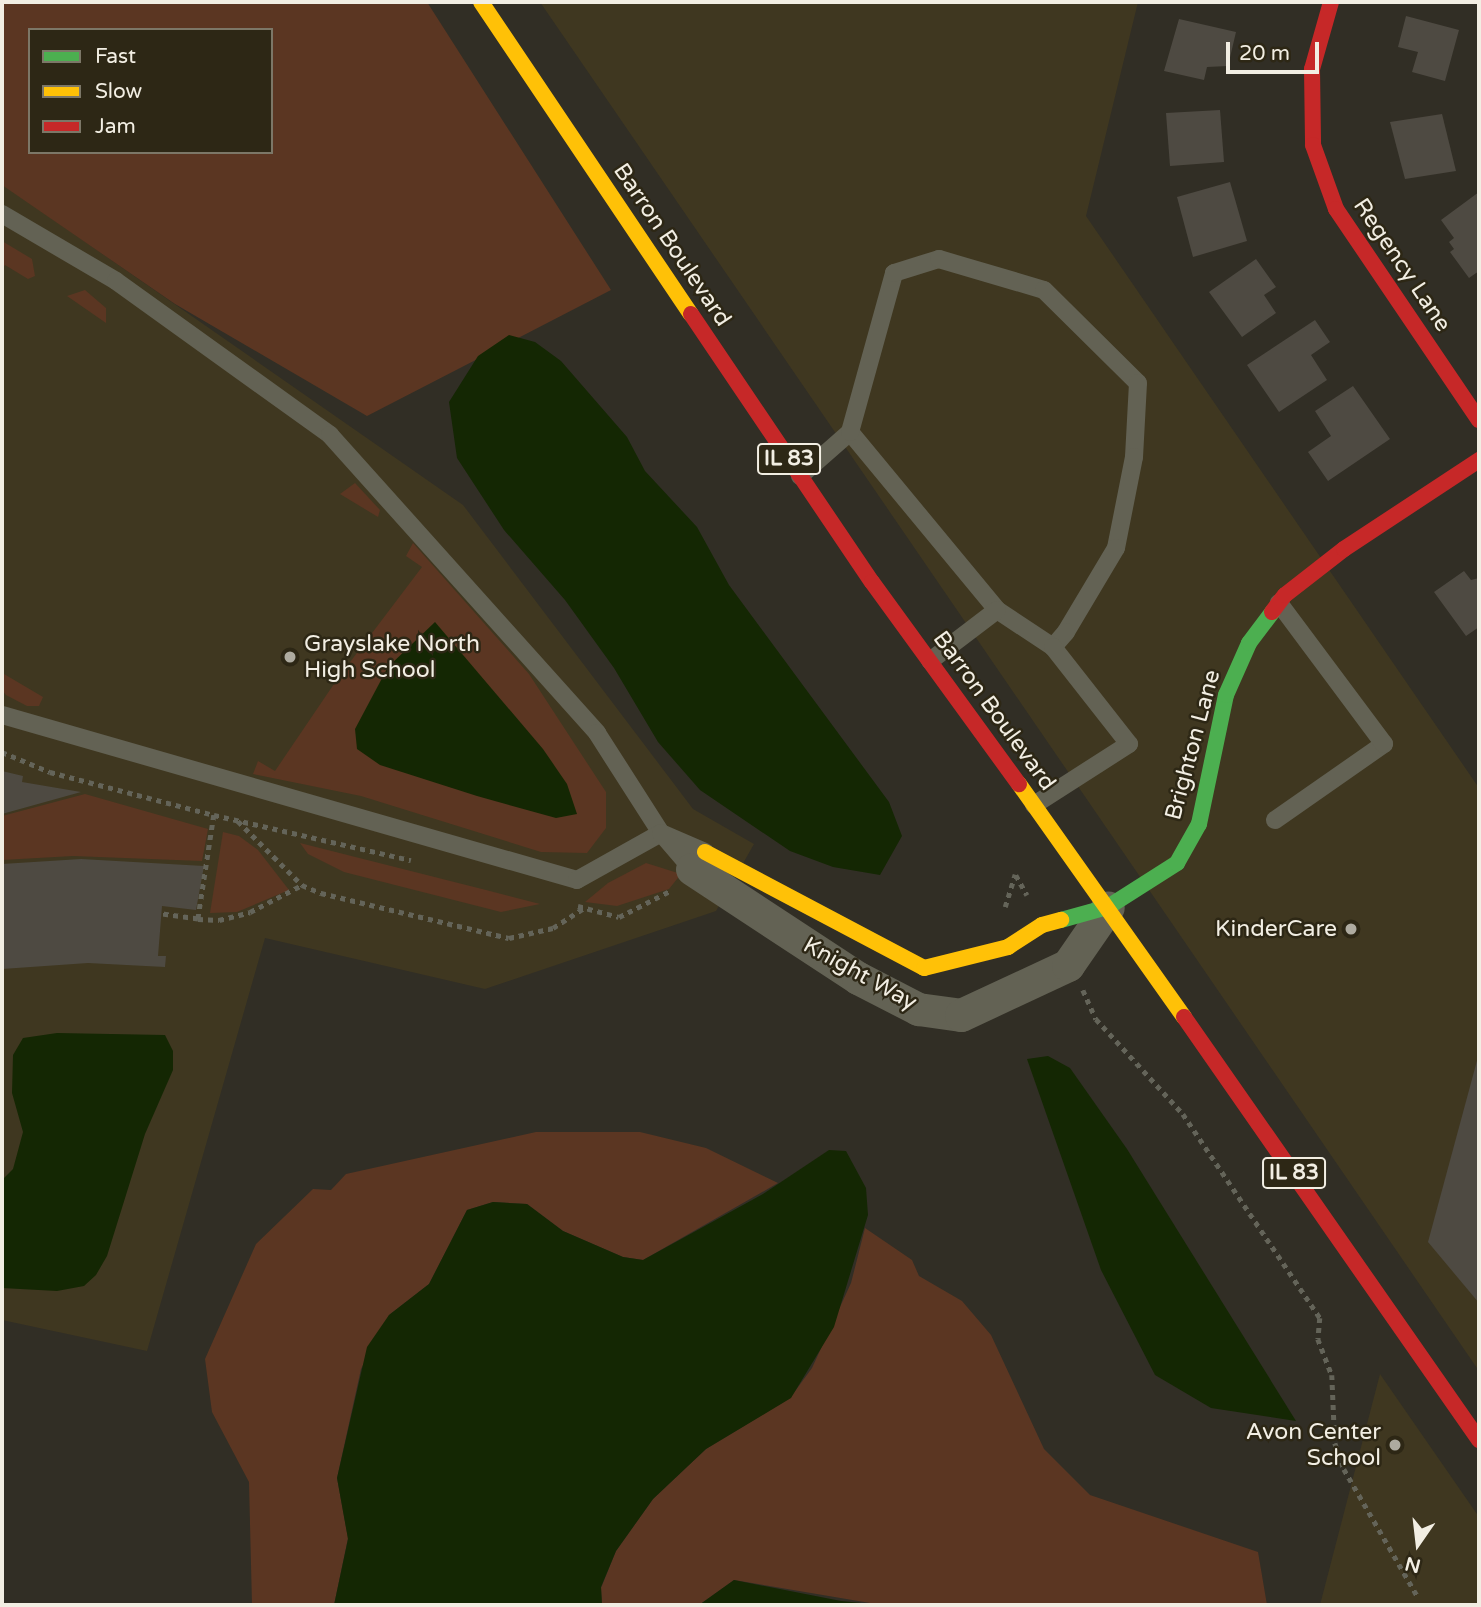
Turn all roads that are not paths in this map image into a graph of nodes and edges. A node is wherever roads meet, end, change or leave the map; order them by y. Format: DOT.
graph roads {
  1 [pos="481,2"];
  2 [pos="1331,2"];
  3 [pos="2,214"];
  4 [pos="1479,420"];
  5 [pos="850,432"];
  6 [pos="1479,460"];
  7 [pos="800,475"];
  8 [pos="1279,604"];
  9 [pos="997,610"];
  10 [pos="1053,647"];
  11 [pos="930,661"];
  12 [pos="2,715"];
  13 [pos="1034,805"];
  14 [pos="1275,820"];
  15 [pos="661,833"];
  16 [pos="699,860"];
  17 [pos="1108,907"];
  18 [pos="1479,1440"];
  1 -- 7 [label="main road, Barron Boulevard / IL 83"];
  2 -- 4 [label="main road, Regency Lane"];
  3 -- 15 [label="lane"];
  5 -- 7 [label="lane"];
  5 -- 9 [label="lane"];
  5 -- 10 [label="lane"];
  6 -- 8 [label="main road, Brighton Lane"];
  7 -- 11 [label="main road, Barron Boulevard / IL 83"];
  8 -- 14 [label="lane"];
  8 -- 17 [label="main road, Brighton Lane"];
  9 -- 10 [label="lane"];
  9 -- 11 [label="lane"];
  10 -- 13 [label="lane"];
  11 -- 13 [label="main road, Barron Boulevard / IL 83"];
  12 -- 15 [label="lane"];
  13 -- 17 [label="main road, Barron Boulevard / IL 83"];
  15 -- 16 [label="lane"];
  16 -- 17 [label="main road, Knight Way"];
  16 -- 17 [label="street, Knight Way"];
  17 -- 18 [label="main road, Barron Boulevard / IL 83"];
}
